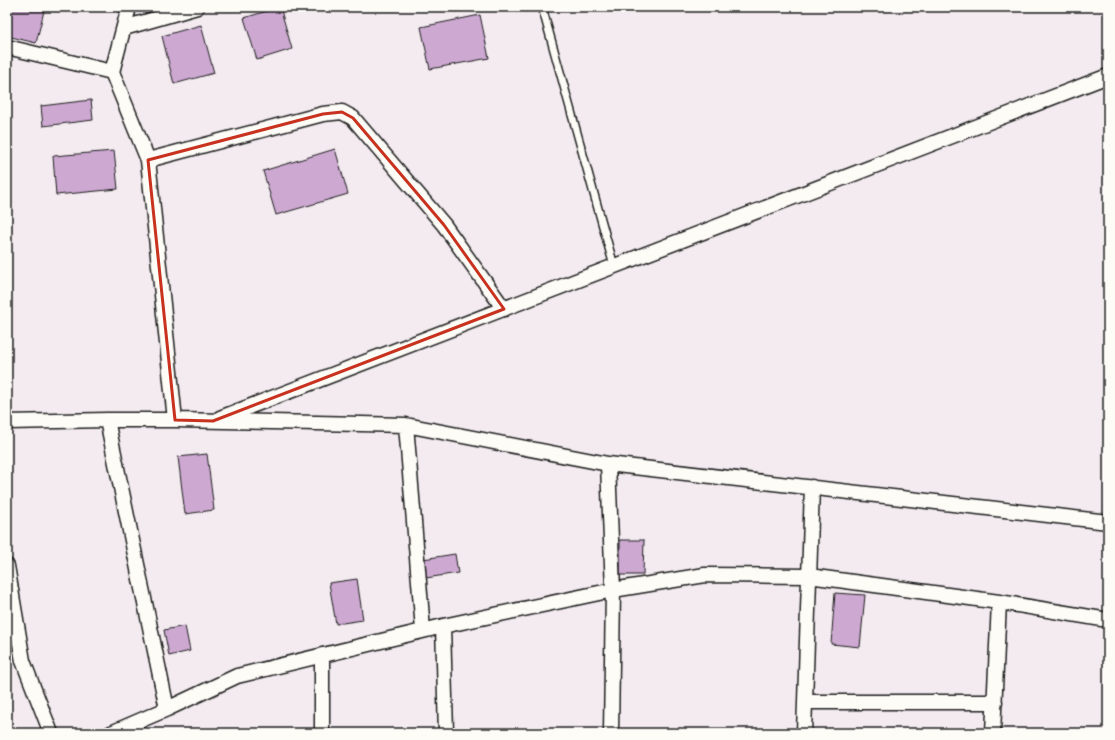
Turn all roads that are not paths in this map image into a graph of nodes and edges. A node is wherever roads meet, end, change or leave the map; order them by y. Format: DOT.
graph roads {
  1 [pos="129,7"];
  2 [pos="197,7"];
  3 [pos="542,7"];
  4 [pos="124,28"];
  5 [pos="7,47"];
  6 [pos="112,72"];
  7 [pos="1108,76"];
  8 [pos="148,160"];
  9 [pos="614,266"];
  10 [pos="504,309"];
  11 [pos="106,420"];
  12 [pos="175,420"];
  13 [pos="213,421"];
  14 [pos="7,422"];
  15 [pos="406,425"];
  16 [pos="608,464"];
  17 [pos="812,487"];
  18 [pos="1108,522"];
  19 [pos="7,566"];
  20 [pos="809,576"];
  21 [pos="613,590"];
  22 [pos="999,602"];
  23 [pos="1108,620"];
  24 [pos="443,626"];
  25 [pos="423,630"];
  26 [pos="322,655"];
  27 [pos="805,702"];
  28 [pos="995,702"];
  29 [pos="167,709"];
  30 [pos="120,731"];
  31 [pos="51,733"];
  32 [pos="322,733"];
  33 [pos="446,733"];
  34 [pos="611,733"];
  35 [pos="804,733"];
  36 [pos="994,733"];
  1 -- 4 [label="street"];
  2 -- 4 [label="street"];
  3 -- 9 [label="lane"];
  4 -- 6 [label="street"];
  5 -- 6 [label="street"];
  6 -- 8 [label="street"];
  7 -- 9 [label="street"];
  8 -- 10 [label="street"];
  8 -- 12 [label="street"];
  9 -- 10 [label="street"];
  10 -- 13 [label="street"];
  11 -- 12 [label="street"];
  11 -- 14 [label="street"];
  11 -- 29 [label="street"];
  12 -- 13 [label="street"];
  13 -- 15 [label="street"];
  15 -- 16 [label="street"];
  15 -- 25 [label="street"];
  16 -- 17 [label="street"];
  16 -- 21 [label="street"];
  17 -- 18 [label="street"];
  17 -- 20 [label="street"];
  19 -- 31 [label="street"];
  20 -- 21 [label="street"];
  20 -- 22 [label="street"];
  20 -- 27 [label="street"];
  21 -- 24 [label="street"];
  21 -- 34 [label="street"];
  22 -- 23 [label="street"];
  22 -- 28 [label="street"];
  24 -- 25 [label="street"];
  24 -- 33 [label="street"];
  25 -- 26 [label="street"];
  26 -- 29 [label="street"];
  26 -- 32 [label="street"];
  27 -- 28 [label="street"];
  27 -- 35 [label="street"];
  28 -- 36 [label="street"];
  29 -- 30 [label="street"];
}
